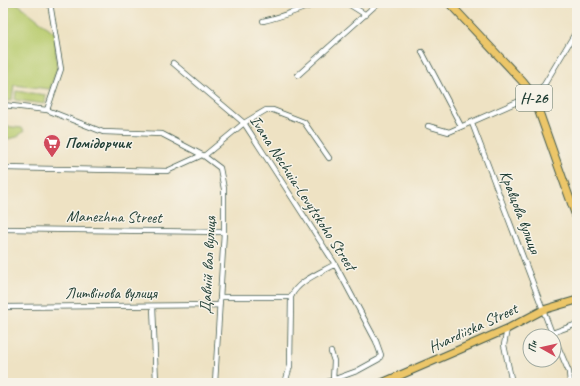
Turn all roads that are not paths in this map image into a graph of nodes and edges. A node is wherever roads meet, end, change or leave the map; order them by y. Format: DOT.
graph roads {
  1 [pos="50,3"];
  2 [pos="319,3"];
  3 [pos="347,3"];
  4 [pos="378,3"];
  5 [pos="449,3"];
  6 [pos="366,15"];
  7 [pos="263,21"];
  8 [pos="577,30"];
  9 [pos="422,52"];
  10 [pos="173,63"];
  11 [pos="298,75"];
  12 [pos="533,95"];
  13 [pos="3,105"];
  14 [pos="47,110"];
  15 [pos="244,123"];
  16 [pos="472,123"];
  17 [pos="428,126"];
  18 [pos="461,126"];
  19 [pos="202,156"];
  20 [pos="329,158"];
  21 [pos="3,168"];
  22 [pos="577,219"];
  23 [pos="3,229"];
  24 [pos="224,232"];
  25 [pos="335,264"];
  26 [pos="220,296"];
  27 [pos="291,297"];
  28 [pos="577,300"];
  29 [pos="219,305"];
  30 [pos="3,306"];
  31 [pos="153,306"];
  32 [pos="543,310"];
  33 [pos="577,324"];
  34 [pos="550,328"];
  35 [pos="507,329"];
  36 [pos="562,332"];
  37 [pos="331,352"];
  38 [pos="562,356"];
  39 [pos="333,380"];
  40 [pos="156,383"];
  41 [pos="215,383"];
  42 [pos="285,383"];
  43 [pos="324,383"];
  44 [pos="382,383"];
  45 [pos="512,383"];
  46 [pos="570,383"];
  1 -- 14 [label="street"];
  2 -- 7 [label="street"];
  3 -- 6 [label="street"];
  4 -- 6 [label="street"];
  5 -- 12 [label="main road, Н-26"];
  6 -- 11 [label="street"];
  8 -- 12 [label="street"];
  9 -- 18 [label="street"];
  10 -- 15 [label="street, Ivana Nechuia-Levytskoho Street"];
  12 -- 16 [label="street"];
  12 -- 22 [label="main road, Н-26"];
  13 -- 14 [label="street, Давній вал вулиця"];
  14 -- 19 [label="street, Давній вал вулиця"];
  15 -- 19 [label="street"];
  15 -- 20 [label="street"];
  15 -- 25 [label="street, Ivana Nechuia-Levytskoho Street"];
  16 -- 18 [label="street"];
  16 -- 32 [label="street, Кравцова вулиця"];
  17 -- 18 [label="street"];
  19 -- 21 [label="street"];
  19 -- 24 [label="street, Давній вал вулиця"];
  23 -- 24 [label="street, Manezhna Street"];
  24 -- 26 [label="street, Давній вал вулиця"];
  25 -- 27 [label="street"];
  25 -- 39 [label="street, Ivana Nechuia-Levytskoho Street"];
  26 -- 27 [label="street"];
  26 -- 29 [label="street, Давній вал вулиця"];
  27 -- 42 [label="street"];
  28 -- 32 [label="main road, Hvardiiska Street"];
  29 -- 31 [label="street, Литвінова вулиця"];
  29 -- 41 [label="street, Давній вал вулиця"];
  30 -- 31 [label="street, Литвінова вулиця"];
  31 -- 40 [label="street"];
  32 -- 34 [label="street, Кравцова вулиця"];
  32 -- 35 [label="main road, Hvardiiska Street"];
  33 -- 36 [label="street"];
  35 -- 44 [label="main road, Hvardiiska Street"];
  35 -- 45 [label="street"];
  37 -- 39 [label="street"];
  38 -- 46 [label="street, Кравцова вулиця"];
  39 -- 43 [label="street"];
}
